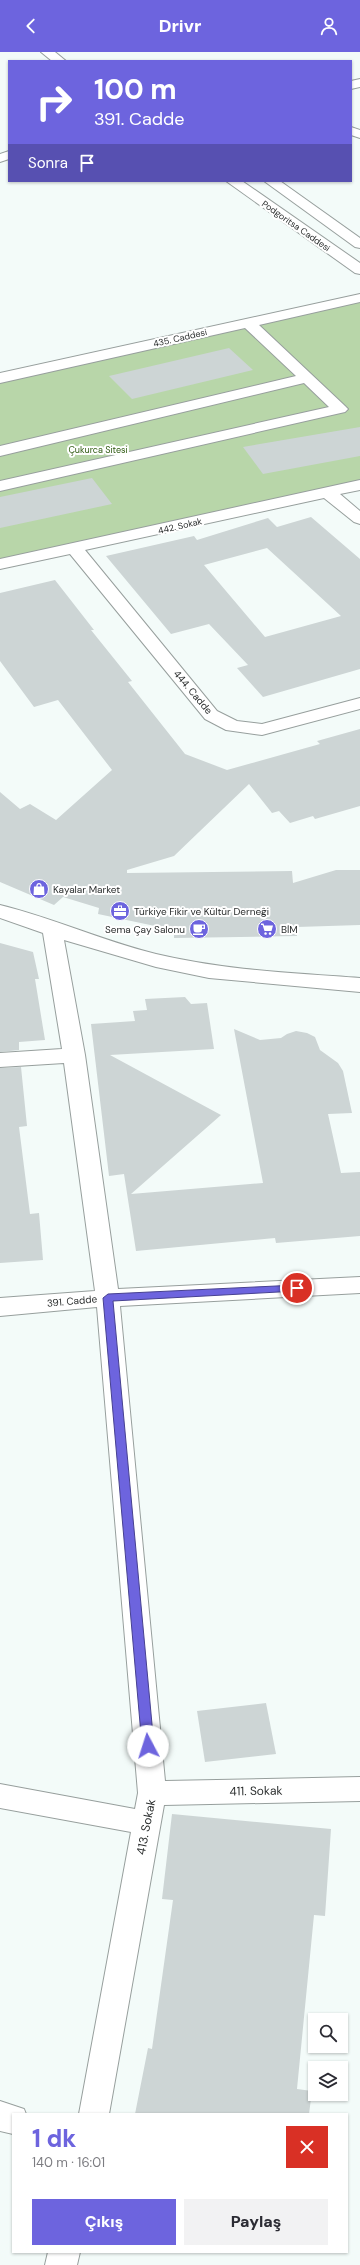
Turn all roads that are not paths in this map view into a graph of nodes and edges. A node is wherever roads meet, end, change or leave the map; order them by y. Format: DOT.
graph roads {
  1 [pos="51,52"];
  2 [pos="59,60"];
  3 [pos="233,182"];
  4 [pos="272,182"];
  5 [pos="360,244"];
  6 [pos="360,270"];
  7 [pos="360,298"];
  8 [pos="248,323"];
  9 [pos="0,378"];
  10 [pos="307,378"];
  11 [pos="0,450"];
  12 [pos="360,485"];
  13 [pos="0,486"];
  14 [pos="328,493"];
  15 [pos="360,519"];
  16 [pos="74,549"];
  17 [pos="0,564"];
  18 [pos="360,703"];
  19 [pos="0,911"];
  20 [pos="52,929"];
  21 [pos="209,971"];
  22 [pos="360,972"];
  23 [pos="360,986"];
  24 [pos="74,1054"];
  25 [pos="0,1060"];
  26 [pos="360,1285"];
  27 [pos="108,1298"];
  28 [pos="0,1307"];
  29 [pos="360,1789"];
  30 [pos="152,1793"];
  31 [pos="0,1796"];
  32 [pos="146,1823"];
  33 [pos="94,2113"];
  34 [pos="0,2116"];
  35 [pos="12,2119"];
  36 [pos="64,2253"];
  37 [pos="61,2265"];
  1 -- 2 [label="street"];
  3 -- 6 [label="street, Podgoritsa Caddesi"];
  4 -- 5 [label="street"];
  7 -- 8 [label="street, 435. Caddesi"];
  8 -- 9 [label="street, 435. Caddesi"];
  8 -- 10 [label="street"];
  10 -- 11 [label="street"];
  10 -- 13 [label="street"];
  12 -- 14 [label="street, 442. Sokak"];
  14 -- 15 [label="street"];
  14 -- 16 [label="street, 442. Sokak"];
  16 -- 17 [label="street, 442. Sokak"];
  16 -- 18 [label="street, 444. Cadde"];
  19 -- 20 [label="street"];
  20 -- 21 [label="street"];
  20 -- 24 [label="street, 413. Sokak"];
  21 -- 22 [label="street"];
  21 -- 23 [label="street"];
  24 -- 25 [label="street"];
  24 -- 27 [label="street, 413. Sokak"];
  26 -- 27 [label="street, 391. Cadde"];
  27 -- 28 [label="street, 391. Cadde"];
  27 -- 30 [label="street, 413. Sokak"];
  29 -- 30 [label="street, 411. Sokak"];
  30 -- 32 [label="street, 413. Sokak"];
  31 -- 32 [label="street"];
  32 -- 33 [label="street, 413. Sokak"];
  34 -- 35 [label="street"];
  36 -- 37 [label="street"];
}
